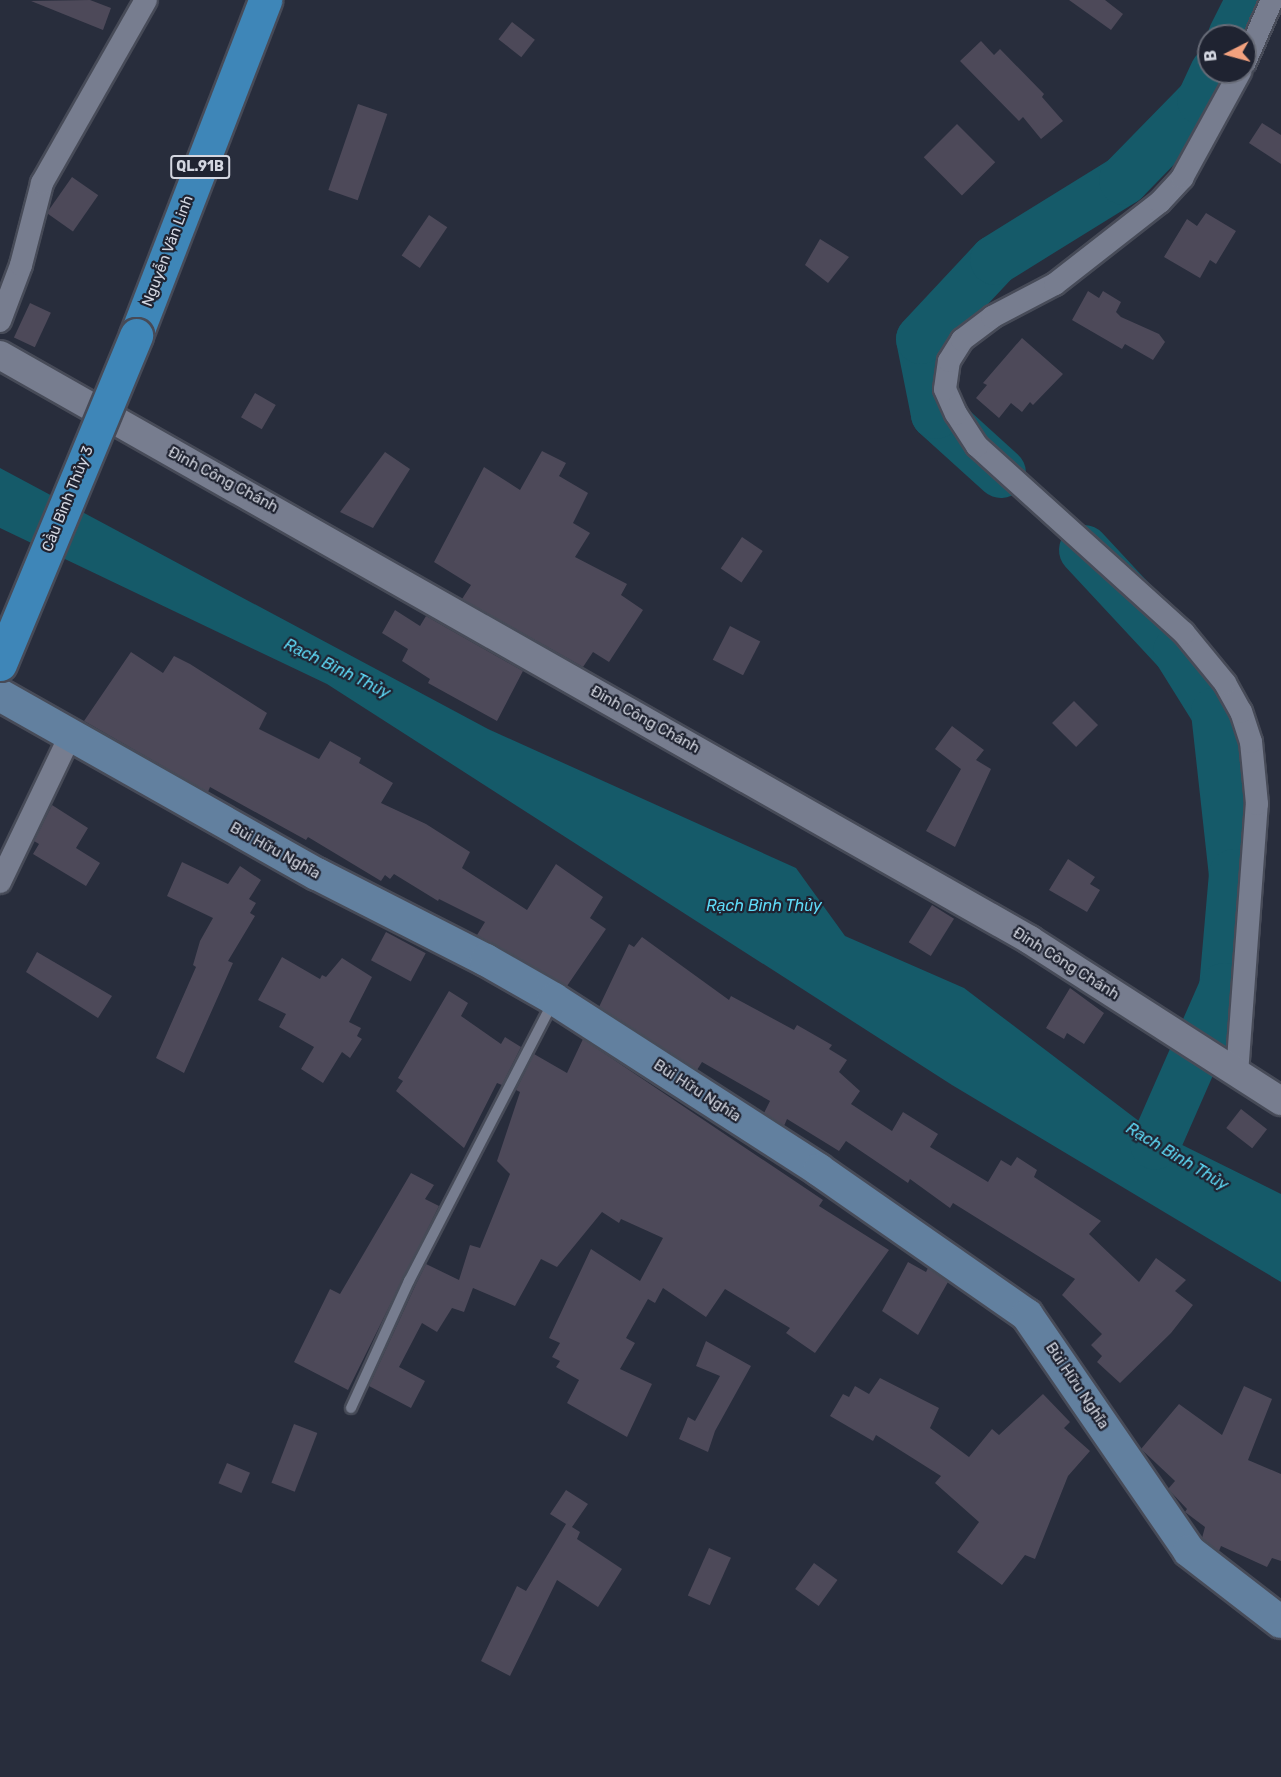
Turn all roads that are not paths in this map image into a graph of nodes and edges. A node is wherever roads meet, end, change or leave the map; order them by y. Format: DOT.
graph roads {
  1 [pos="146,0"];
  2 [pos="265,0"];
  3 [pos="1272,0"];
  4 [pos="1257,34"];
  5 [pos="1233,84"];
  6 [pos="0,321"];
  7 [pos="135,335"];
  8 [pos="0,355"];
  9 [pos="0,663"];
  10 [pos="0,695"];
  11 [pos="70,736"];
  12 [pos="0,882"];
  13 [pos="554,999"];
  14 [pos="1232,1071"];
  15 [pos="1281,1101"];
  16 [pos="351,1408"];
  17 [pos="1281,1622"];
  1 -- 6 [label="street"];
  2 -- 7 [label="highway, Nguyễn Văn Linh / QL.91B"];
  3 -- 4 [label="street"];
  5 -- 14 [label="street"];
  7 -- 9 [label="highway, Cầu Bình Thủy 3 / QL.91B, bridge"];
  8 -- 14 [label="street, Đinh Công Chánh"];
  10 -- 11 [label="main road, Bùi Hữu Nghĩa"];
  11 -- 12 [label="street"];
  11 -- 13 [label="main road, Bùi Hữu Nghĩa"];
  13 -- 16 [label="lane"];
  13 -- 17 [label="main road, Bùi Hữu Nghĩa"];
  14 -- 15 [label="street, Đinh Công Chánh"];
}
